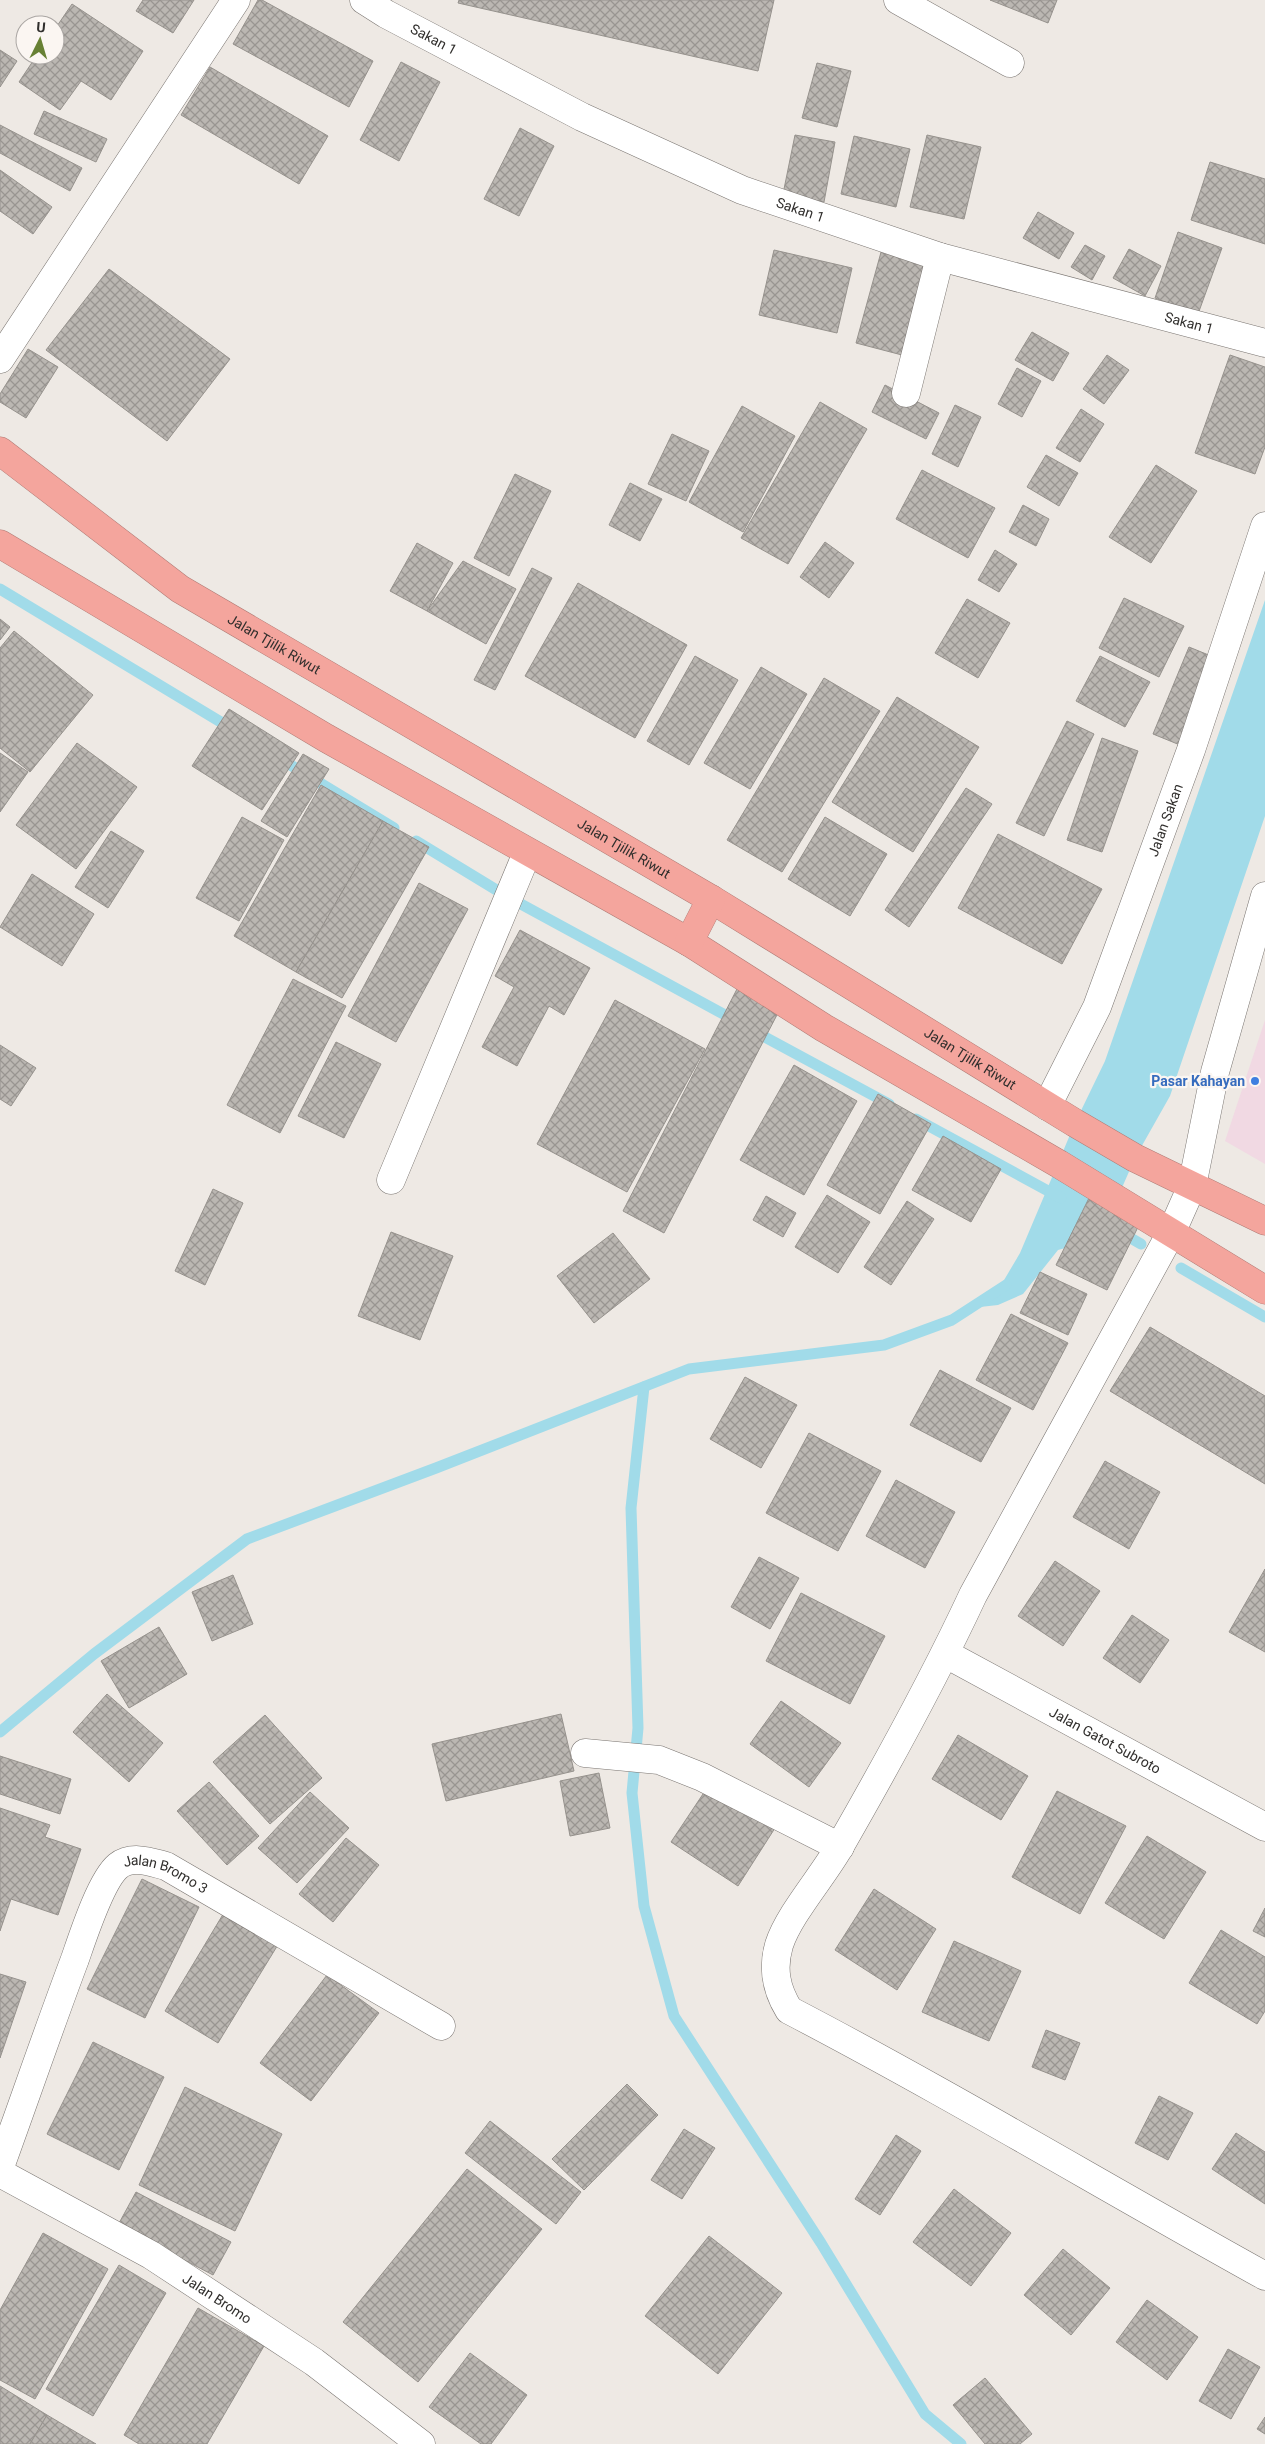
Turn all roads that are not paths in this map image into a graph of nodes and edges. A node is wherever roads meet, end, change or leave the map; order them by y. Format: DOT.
graph roads {
  1 [pos="236,0"];
  2 [pos="898,0"];
  3 [pos="380,5"];
  4 [pos="1010,62"];
  5 [pos="940,257"];
  6 [pos="1265,343"];
  7 [pos="0,359"];
  8 [pos="906,393"];
  9 [pos="0,451"];
  10 [pos="1265,526"];
  11 [pos="0,544"];
  12 [pos="527,853"];
  13 [pos="1265,896"];
  14 [pos="711,899"];
  15 [pos="688,942"];
  16 [pos="1047,1106"];
  17 [pos="391,1180"];
  18 [pos="1192,1186"];
  19 [pos="1265,1220"];
  20 [pos="1172,1231"];
  21 [pos="1265,1290"];
  22 [pos="946,1654"];
  23 [pos="585,1753"];
  24 [pos="1265,1827"];
  25 [pos="840,1847"];
  26 [pos="441,2026"];
  27 [pos="0,2167"];
  28 [pos="0,2173"];
  29 [pos="1265,2276"];
  30 [pos="409,2440"];
  1 -- 7 [label="street"];
  2 -- 4 [label="street"];
  3 -- 5 [label="street, Sakan 1"];
  5 -- 6 [label="street, Sakan 1"];
  5 -- 8 [label="street"];
  9 -- 14 [label="highway, Jalan Tjilik Riwut"];
  10 -- 16 [label="street, Jalan Sakan"];
  11 -- 12 [label="highway"];
  12 -- 15 [label="highway"];
  12 -- 17 [label="street"];
  13 -- 18 [label="street"];
  14 -- 15 [label="highway"];
  14 -- 16 [label="highway, Jalan Tjilik Riwut"];
  15 -- 20 [label="highway"];
  16 -- 18 [label="highway, Jalan Tjilik Riwut"];
  18 -- 19 [label="highway, Jalan Tjilik Riwut"];
  18 -- 20 [label="street"];
  20 -- 21 [label="highway"];
  20 -- 22 [label="street"];
  22 -- 24 [label="street, Jalan Gatot Subroto"];
  22 -- 25 [label="street"];
  23 -- 25 [label="street"];
  25 -- 29 [label="street"];
  26 -- 27 [label="street, Jalan Bromo 3"];
  28 -- 30 [label="street, Jalan Bromo"];
}
